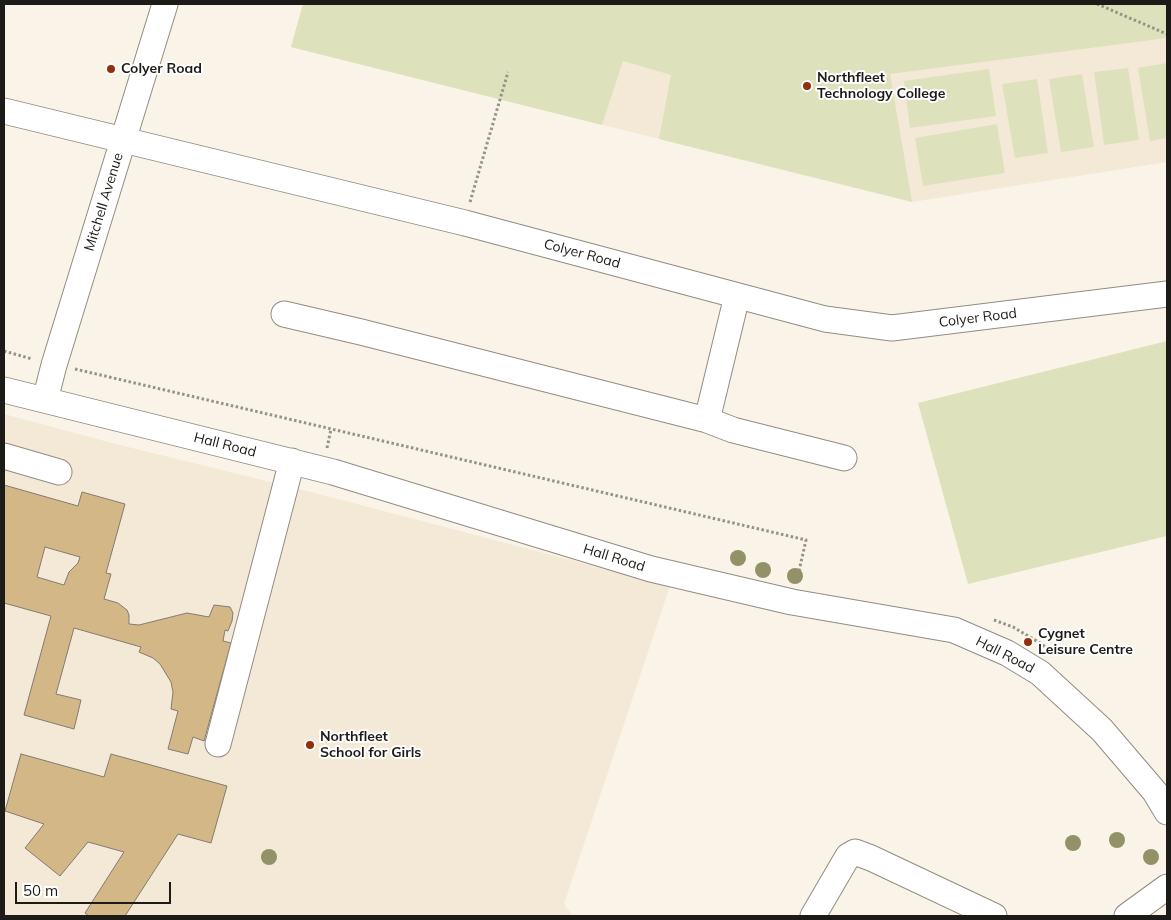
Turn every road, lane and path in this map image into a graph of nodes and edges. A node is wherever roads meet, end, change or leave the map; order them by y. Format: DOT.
graph roads {
  1 [pos="165,4"];
  2 [pos="1097,4"];
  3 [pos="1167,34"];
  4 [pos="508,72"];
  5 [pos="4,111"];
  6 [pos="123,140"];
  7 [pos="465,222"];
  8 [pos="1167,294"];
  9 [pos="737,296"];
  10 [pos="284,314"];
  11 [pos="4,351"];
  12 [pos="54,365"];
  13 [pos="4,390"];
  14 [pos="45,400"];
  15 [pos="707,420"];
  16 [pos="4,456"];
  17 [pos="844,458"];
  18 [pos="292,462"];
  19 [pos="58,472"];
  20 [pos="792,602"];
  21 [pos="218,744"];
  22 [pos="1163,796"];
  23 [pos="1167,887"];
  24 [pos="813,916"];
  25 [pos="994,916"];
  26 [pos="1127,916"];
  1 -- 6 [label="street, Mitchell Avenue"];
  2 -- 3 [label="path"];
  4 -- 7 [label="path"];
  5 -- 6 [label="street, Colyer Road"];
  6 -- 7 [label="street, Colyer Road"];
  6 -- 12 [label="street, Mitchell Avenue"];
  7 -- 9 [label="street, Colyer Road"];
  8 -- 9 [label="street, Colyer Road"];
  9 -- 15 [label="street"];
  10 -- 15 [label="street"];
  11 -- 12 [label="path"];
  12 -- 14 [label="street, Mitchell Avenue"];
  12 -- 20 [label="path"];
  13 -- 14 [label="street, Hall Road"];
  14 -- 18 [label="street, Hall Road"];
  15 -- 17 [label="street"];
  16 -- 19 [label="street"];
  18 -- 20 [label="street, Hall Road"];
  18 -- 21 [label="street"];
  20 -- 22 [label="street, Hall Road"];
  23 -- 26 [label="street"];
  24 -- 25 [label="street"];
}
